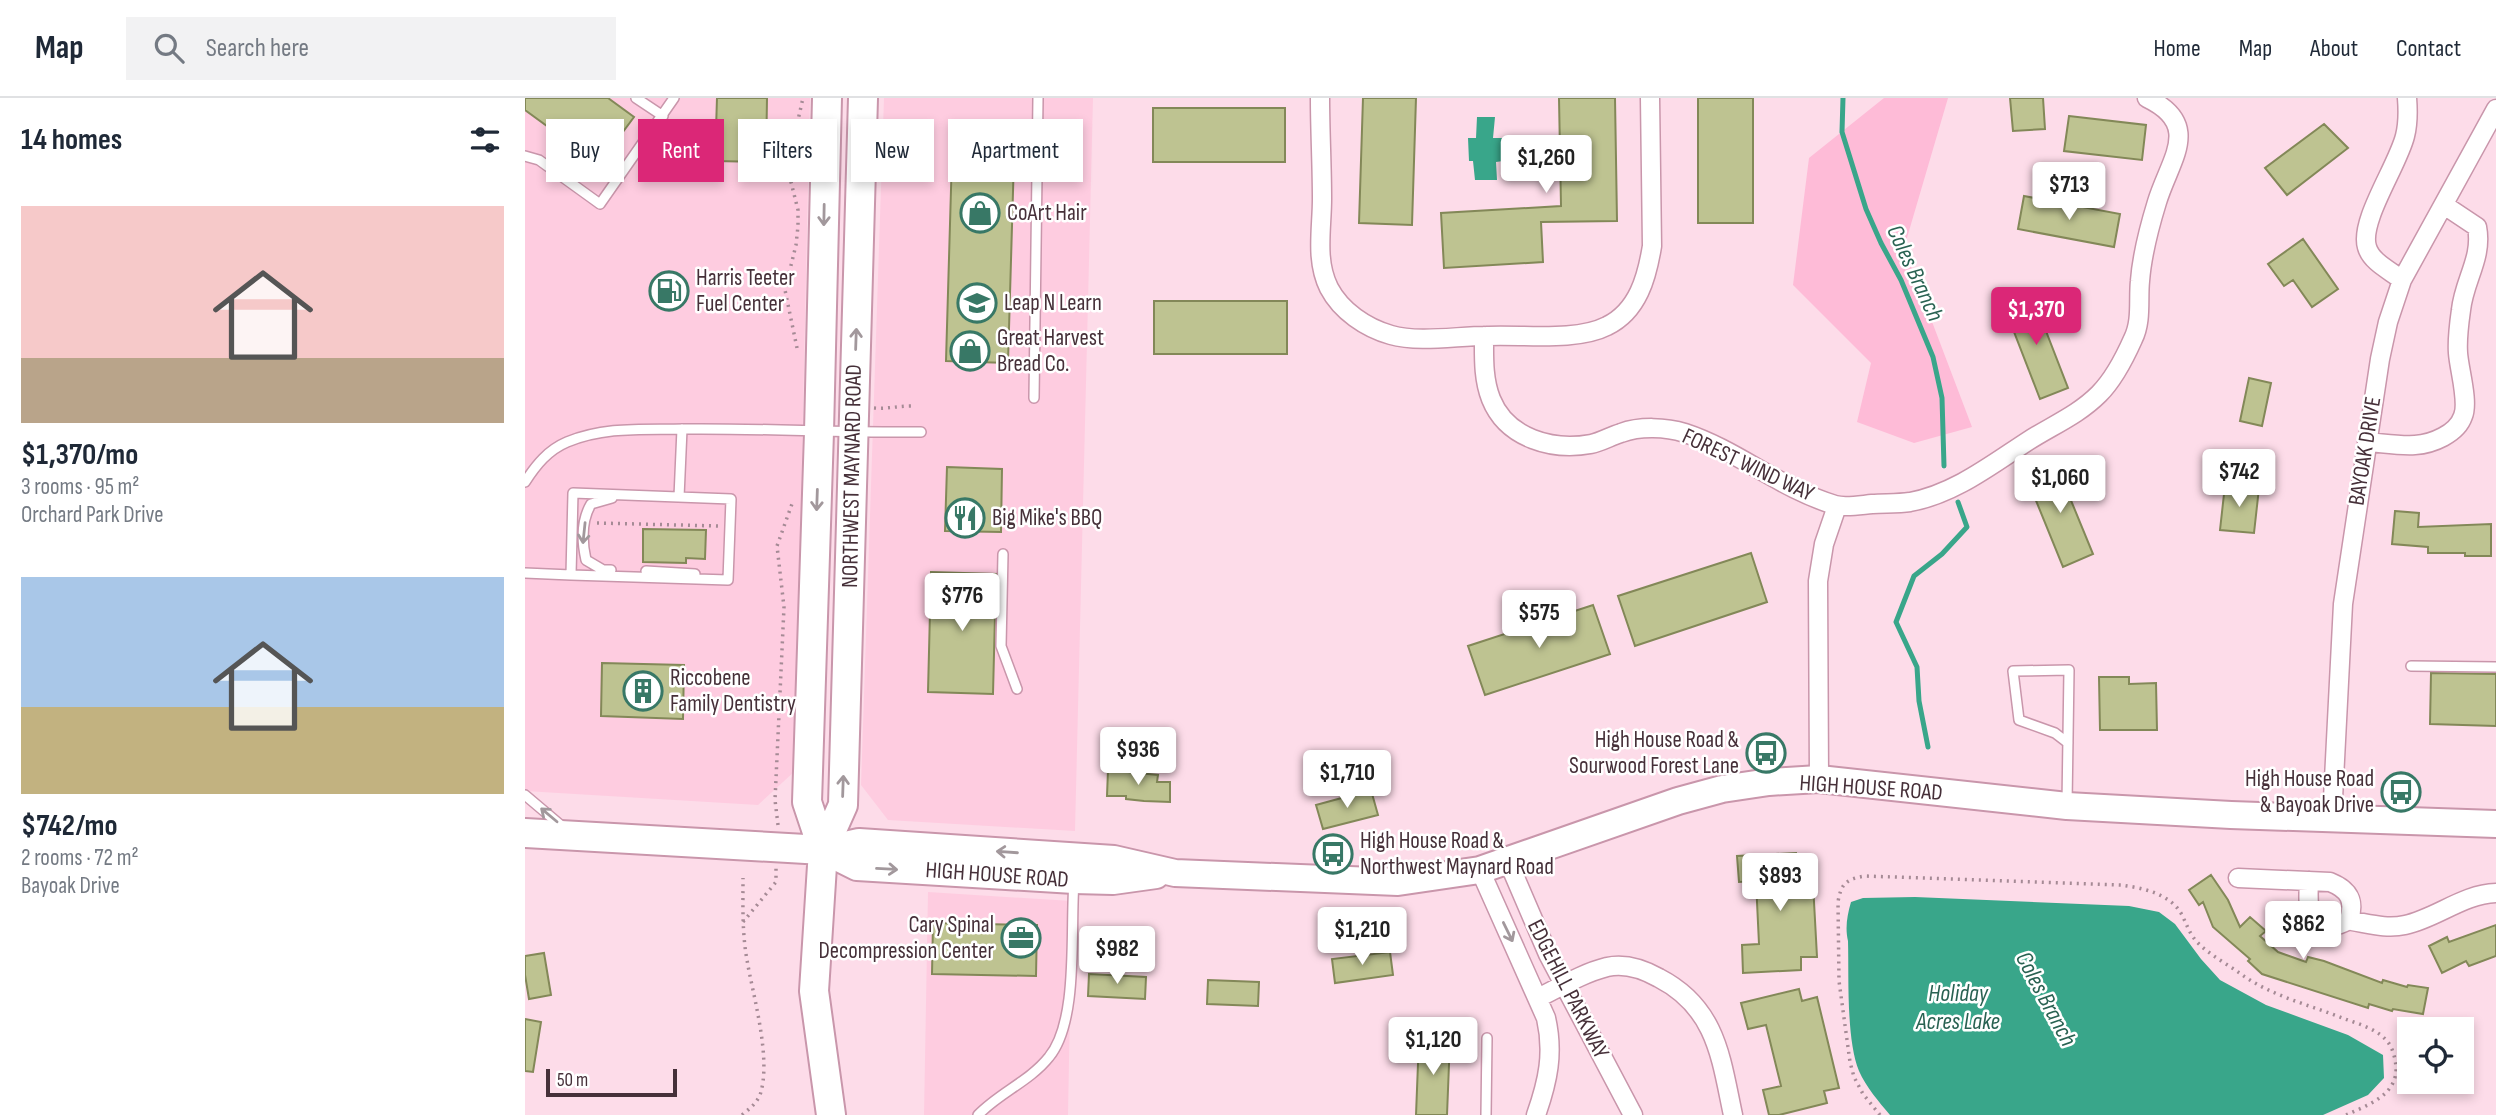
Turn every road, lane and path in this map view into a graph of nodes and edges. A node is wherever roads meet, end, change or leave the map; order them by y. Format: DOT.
graph roads {
  1 [pos="636,98"];
  2 [pos="674,98"];
  3 [pos="803,98"];
  4 [pos="827,98"];
  5 [pos="863,98"];
  6 [pos="1038,98"];
  7 [pos="1320,98"];
  8 [pos="1650,98"];
  9 [pos="2147,98"];
  10 [pos="2407,98"];
  11 [pos="2496,109"];
  12 [pos="663,116"];
  13 [pos="525,156"];
  14 [pos="2444,205"];
  15 [pos="2402,280"];
  16 [pos="1484,336"];
  17 [pos="799,356"];
  18 [pos="1034,398"];
  19 [pos="911,406"];
  20 [pos="872,408"];
  21 [pos="682,429"];
  22 [pos="820,432"];
  23 [pos="853,432"];
  24 [pos="921,432"];
  25 [pos="2367,442"];
  26 [pos="525,482"];
  27 [pos="628,495"];
  28 [pos="679,497"];
  29 [pos="794,499"];
  30 [pos="1837,506"];
  31 [pos="585,523"];
  32 [pos="730,527"];
  33 [pos="1003,554"];
  34 [pos="525,573"];
  35 [pos="571,575"];
  36 [pos="728,580"];
  37 [pos="2411,666"];
  38 [pos="2496,667"];
  39 [pos="1017,689"];
  40 [pos="2068,743"];
  41 [pos="1819,779"];
  42 [pos="525,795"];
  43 [pos="2067,806"];
  44 [pos="779,815"];
  45 [pos="2332,818"];
  46 [pos="2496,824"];
  47 [pos="525,833"];
  48 [pos="574,836"];
  49 [pos="823,850"];
  50 [pos="1508,861"];
  51 [pos="1480,870"];
  52 [pos="1175,873"];
  53 [pos="743,878"];
  54 [pos="2238,878"];
  55 [pos="1074,880"];
  56 [pos="2309,881"];
  57 [pos="776,882"];
  58 [pos="2496,893"];
  59 [pos="2349,920"];
  60 [pos="743,922"];
  61 [pos="1565,984"];
  62 [pos="1538,998"];
  63 [pos="1487,1038"];
  64 [pos="1872,1105"];
  65 [pos="742,1115"];
  66 [pos="831,1115"];
  67 [pos="978,1115"];
  68 [pos="1486,1115"];
  69 [pos="1536,1115"];
  70 [pos="1633,1115"];
  71 [pos="1733,1115"];
  72 [pos="1873,1115"];
  73 [pos="1880,1115"];
  74 [pos="2346,1115"];
  1 -- 12 [label="lane"];
  2 -- 12 [label="lane"];
  3 -- 17 [label="path"];
  4 -- 22 [label="main road, NORTHWEST MAYNARD ROAD, one-way"];
  23 -- 5 [label="main road, NORTHWEST MAYNARD ROAD, one-way"];
  6 -- 18 [label="lane"];
  7 -- 16 [label="street"];
  8 -- 16 [label="street"];
  9 -- 30 [label="street"];
  10 -- 15 [label="street"];
  11 -- 14 [label="street, BAYOAK DRIVE"];
  12 -- 13 [label="lane"];
  14 -- 15 [label="street, BAYOAK DRIVE"];
  14 -- 25 [label="street"];
  15 -- 25 [label="street, BAYOAK DRIVE"];
  16 -- 30 [label="street, FOREST WIND WAY"];
  19 -- 20 [label="path"];
  21 -- 22 [label="lane"];
  21 -- 26 [label="lane"];
  21 -- 28 [label="lane"];
  22 -- 23 [label="lane"];
  22 -- 49 [label="main road, NORTHWEST MAYNARD ROAD, one-way"];
  23 -- 24 [label="lane"];
  49 -- 23 [label="main road, NORTHWEST MAYNARD ROAD, one-way"];
  25 -- 45 [label="street, BAYOAK DRIVE"];
  27 -- 28 [label="lane"];
  27 -- 31 [label="lane"];
  27 -- 35 [label="lane"];
  28 -- 32 [label="lane"];
  29 -- 44 [label="path"];
  30 -- 41 [label="street"];
  31 -- 32 [label="path"];
  31 -- 36 [label="lane, one-way"];
  32 -- 36 [label="lane"];
  33 -- 39 [label="lane"];
  34 -- 35 [label="lane"];
  35 -- 36 [label="lane"];
  37 -- 38 [label="lane"];
  40 -- 40 [label="lane"];
  40 -- 43 [label="lane"];
  41 -- 43 [label="main road, HIGH HOUSE ROAD"];
  41 -- 50 [label="main road, HIGH HOUSE ROAD"];
  48 -- 42 [label="lane, one-way"];
  43 -- 45 [label="main road, HIGH HOUSE ROAD"];
  45 -- 46 [label="main road, HIGH HOUSE ROAD"];
  47 -- 48 [label="main road, HIGH HOUSE ROAD"];
  48 -- 49 [label="main road, HIGH HOUSE ROAD"];
  52 -- 49 [label="main road, HIGH HOUSE ROAD, one-way"];
  49 -- 55 [label="main road, HIGH HOUSE ROAD, one-way"];
  49 -- 66 [label="main road, NORTHWEST MAYNARD ROAD"];
  50 -- 51 [label="main road, HIGH HOUSE ROAD"];
  50 -- 61 [label="street, EDGEHILL PARKWAY"];
  51 -- 52 [label="main road, HIGH HOUSE ROAD"];
  51 -- 62 [label="street, EDGEHILL PARKWAY, one-way"];
  52 -- 55 [label="main road, HIGH HOUSE ROAD"];
  53 -- 60 [label="path"];
  54 -- 56 [label="street"];
  55 -- 67 [label="lane"];
  56 -- 59 [label="street"];
  56 -- 59 [label="street"];
  57 -- 60 [label="path"];
  58 -- 59 [label="street"];
  60 -- 65 [label="path"];
  61 -- 62 [label="street"];
  61 -- 70 [label="street, EDGEHILL PARKWAY"];
  61 -- 71 [label="street"];
  62 -- 69 [label="street, EDGEHILL PARKWAY"];
  63 -- 68 [label="lane"];
  64 -- 72 [label="path"];
  64 -- 73 [label="path"];
  64 -- 74 [label="path"];
}
